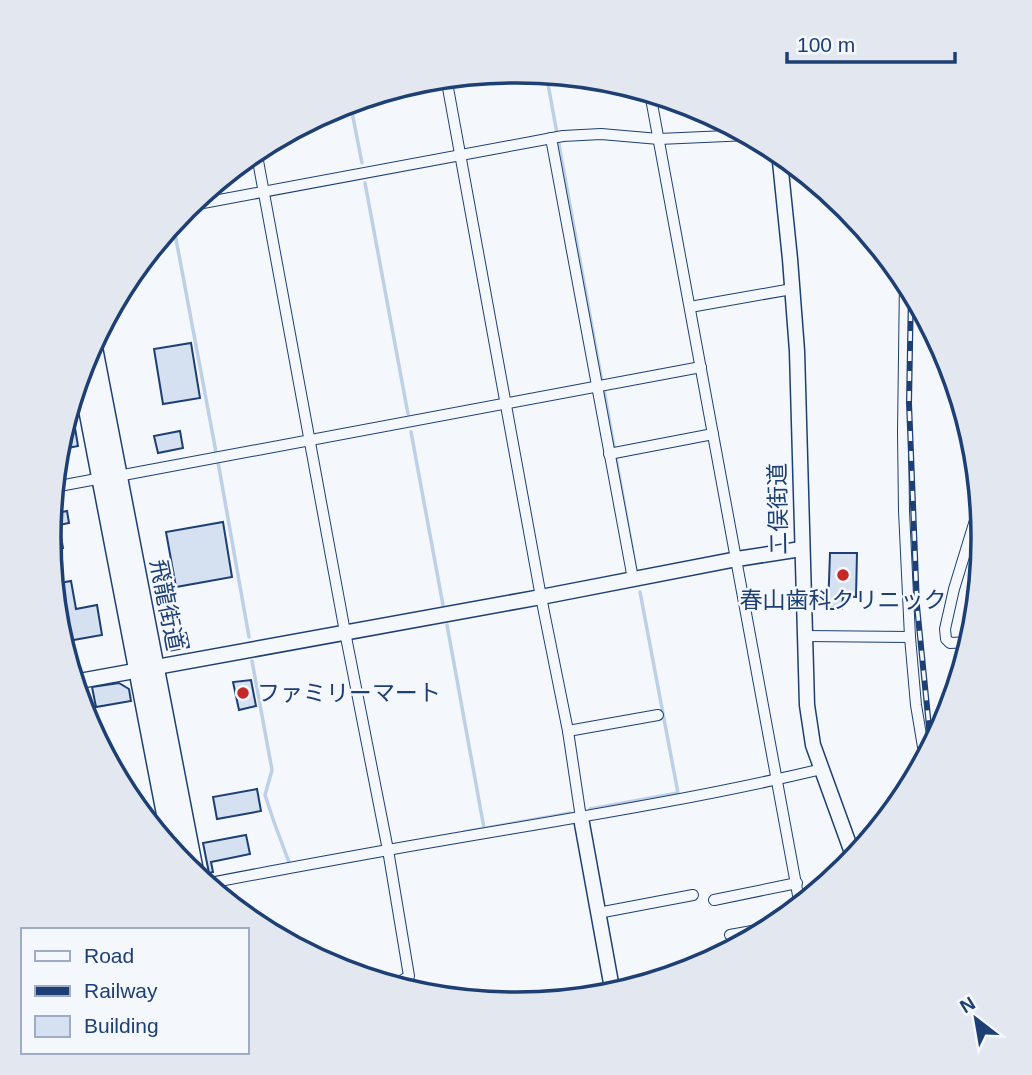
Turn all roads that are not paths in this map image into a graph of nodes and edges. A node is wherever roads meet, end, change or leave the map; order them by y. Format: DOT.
graph roads {
  1 [pos="448,88"];
  2 [pos="652,104"];
  3 [pos="728,136"];
  4 [pos="556,137"];
  5 [pos="659,139"];
  6 [pos="460,154"];
  7 [pos="258,162"];
  8 [pos="781,168"];
  9 [pos="264,192"];
  10 [pos="210,202"];
  11 [pos="792,289"];
  12 [pos="905,302"];
  13 [pos="690,307"];
  14 [pos="95,366"];
  15 [pos="701,367"];
  16 [pos="597,387"];
  17 [pos="86,388"];
  18 [pos="505,404"];
  19 [pos="713,434"];
  20 [pos="311,439"];
  21 [pos="610,454"];
  22 [pos="110,477"];
  23 [pos="64,485"];
  24 [pos="971,534"];
  25 [pos="801,549"];
  26 [pos="737,559"];
  27 [pos="633,579"];
  28 [pos="541,597"];
  29 [pos="345,632"];
  30 [pos="805,636"];
  31 [pos="911,636"];
  32 [pos="958,643"];
  33 [pos="146,669"];
  34 [pos="84,680"];
  35 [pos="658,715"];
  36 [pos="568,731"];
  37 [pos="922,742"];
  38 [pos="822,769"];
  39 [pos="776,780"];
  40 [pos="581,818"];
  41 [pos="171,833"];
  42 [pos="850,846"];
  43 [pos="388,850"];
  44 [pos="189,854"];
  45 [pos="219,881"];
  46 [pos="796,883"];
  47 [pos="798,894"];
  48 [pos="693,895"];
  49 [pos="715,900"];
  50 [pos="598,913"];
  51 [pos="738,933"];
  52 [pos="730,935"];
  53 [pos="404,978"];
  54 [pos="611,983"];
  1 -- 6 [label="street"];
  2 -- 5 [label="street"];
  3 -- 5 [label="street"];
  4 -- 5 [label="street"];
  4 -- 6 [label="street"];
  4 -- 16 [label="street"];
  5 -- 13 [label="street"];
  6 -- 9 [label="street"];
  6 -- 18 [label="street"];
  7 -- 9 [label="street"];
  8 -- 11 [label="street, 二俣街道"];
  9 -- 10 [label="street"];
  9 -- 20 [label="street"];
  11 -- 13 [label="street"];
  11 -- 25 [label="street, 二俣街道"];
  12 -- 31 [label="street"];
  13 -- 15 [label="street"];
  14 -- 22 [label="highway, 飛龍街道"];
  15 -- 16 [label="street"];
  15 -- 19 [label="street"];
  16 -- 18 [label="street"];
  16 -- 21 [label="street"];
  17 -- 22 [label="highway, 飛龍街道"];
  18 -- 20 [label="street"];
  18 -- 28 [label="street"];
  19 -- 21 [label="street"];
  19 -- 26 [label="street"];
  20 -- 22 [label="street"];
  20 -- 29 [label="street"];
  21 -- 27 [label="street"];
  22 -- 23 [label="street"];
  22 -- 33 [label="highway, 飛龍街道"];
  24 -- 32 [label="street"];
  25 -- 26 [label="street"];
  25 -- 30 [label="street, 二俣街道"];
  26 -- 27 [label="street"];
  26 -- 39 [label="street"];
  27 -- 28 [label="street"];
  28 -- 29 [label="street"];
  28 -- 36 [label="street"];
  29 -- 33 [label="street"];
  29 -- 43 [label="street"];
  30 -- 31 [label="street"];
  30 -- 38 [label="street, 二俣街道"];
  31 -- 37 [label="street"];
  33 -- 34 [label="street"];
  33 -- 41 [label="highway, 飛龍街道"];
  33 -- 44 [label="highway, 飛龍街道"];
  35 -- 36 [label="street"];
  36 -- 40 [label="street"];
  38 -- 39 [label="street"];
  38 -- 42 [label="street, 二俣街道"];
  39 -- 40 [label="street"];
  39 -- 46 [label="street"];
  40 -- 43 [label="street"];
  40 -- 50 [label="street"];
  43 -- 45 [label="street"];
  43 -- 53 [label="street"];
  46 -- 47 [label="street"];
  46 -- 49 [label="street"];
  48 -- 50 [label="street"];
  50 -- 54 [label="street"];
  51 -- 52 [label="street"];
}
